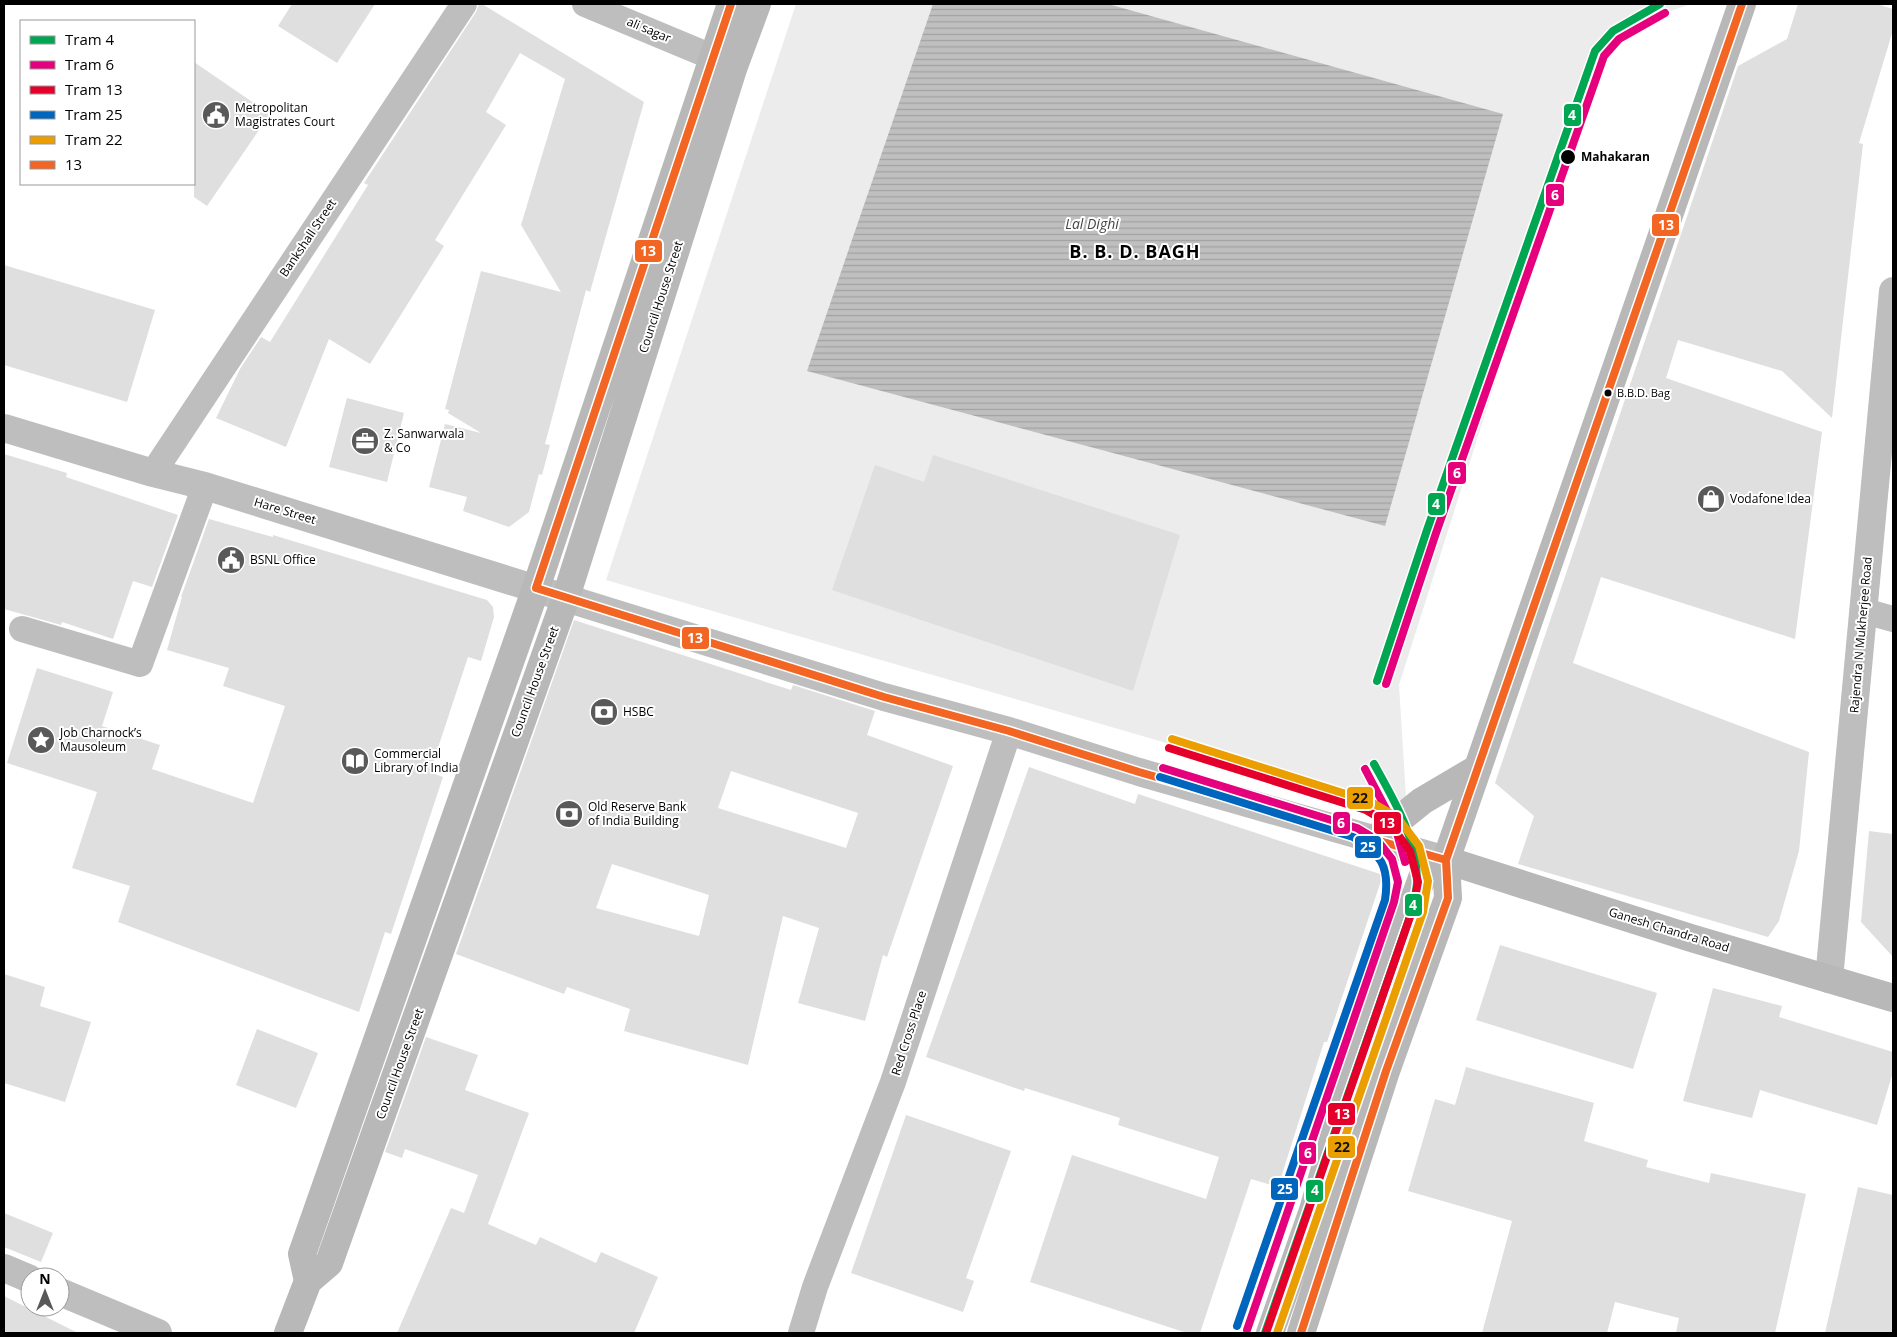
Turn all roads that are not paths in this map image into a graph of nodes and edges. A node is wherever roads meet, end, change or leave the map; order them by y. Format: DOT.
graph roads {
  1 [pos="464,4"];
  2 [pos="585,4"];
  3 [pos="731,4"];
  4 [pos="757,4"];
  5 [pos="1742,4"];
  6 [pos="723,63"];
  7 [pos="1893,291"];
  8 [pos="4,428"];
  9 [pos="152,472"];
  10 [pos="205,486"];
  11 [pos="536,588"];
  12 [pos="566,597"];
  13 [pos="1864,611"];
  14 [pos="1893,619"];
  15 [pos="22,629"];
  16 [pos="1009,731"];
  17 [pos="1478,768"];
  18 [pos="1375,839"];
  19 [pos="1446,860"];
  20 [pos="1829,978"];
  21 [pos="1893,998"];
  22 [pos="4,1268"];
  23 [pos="20,1275"];
  24 [pos="308,1281"];
  25 [pos="70,1296"];
  26 [pos="158,1333"];
  27 [pos="288,1333"];
  28 [pos="801,1333"];
  29 [pos="1270,1333"];
  30 [pos="1300,1333"];
  1 -- 9 [label="street, Bankshall Street"];
  2 -- 6 [label="street, ali sagar"];
  3 -- 6 [label="main road"];
  4 -- 6 [label="main road"];
  5 -- 17 [label="main road"];
  6 -- 11 [label="main road"];
  6 -- 12 [label="main road, Council House Street"];
  7 -- 13 [label="street, Rajendra N Mukherjee Road"];
  8 -- 9 [label="street, Hare Street"];
  9 -- 10 [label="street, Hare Street"];
  10 -- 11 [label="street, Hare Street"];
  10 -- 15 [label="street"];
  11 -- 12 [label="street, Hare Street"];
  11 -- 24 [label="main road"];
  12 -- 16 [label="street, Hare Street"];
  12 -- 24 [label="main road, Council House Street"];
  13 -- 14 [label="street"];
  13 -- 20 [label="street, Rajendra N Mukherjee Road"];
  16 -- 18 [label="street, Hare Street"];
  16 -- 28 [label="street, Red Cross Place"];
  17 -- 18 [label="main road"];
  17 -- 19 [label="main road"];
  18 -- 19 [label="street, Hare Street"];
  19 -- 20 [label="main road, Ganesh Chandra Road"];
  19 -- 29 [label="main road"];
  19 -- 30 [label="main road"];
  20 -- 21 [label="main road, Ganesh Chandra Road"];
  22 -- 23 [label="street"];
  24 -- 27 [label="main road, Council House Street"];
  25 -- 26 [label="street"];
}
